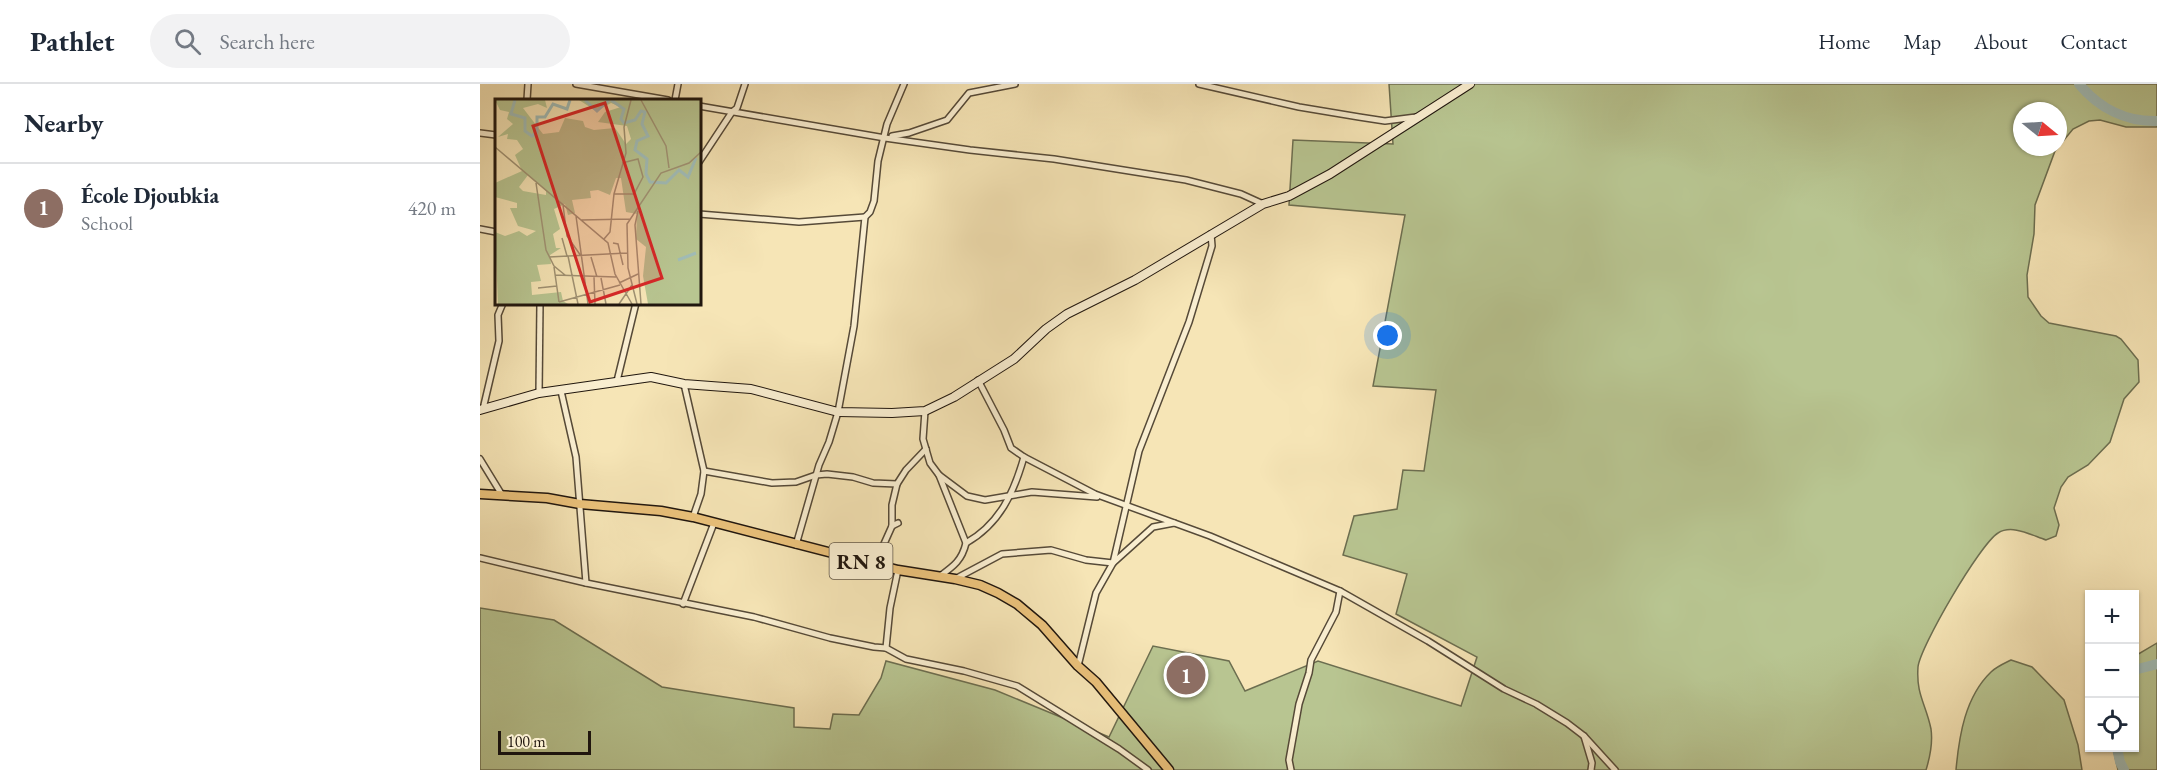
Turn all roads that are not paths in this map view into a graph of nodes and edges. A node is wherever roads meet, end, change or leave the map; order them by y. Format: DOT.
graph roads {
  1 [pos="528,84"];
  2 [pos="576,84"];
  3 [pos="678,84"];
  4 [pos="745,84"];
  5 [pos="904,84"];
  6 [pos="1015,84"];
  7 [pos="1199,84"];
  8 [pos="1470,84"];
  9 [pos="527,99"];
  10 [pos="662,99"];
  11 [pos="675,99"];
  12 [pos="700,106"];
  13 [pos="732,112"];
  14 [pos="1422,116"];
  15 [pos="480,132"];
  16 [pos="495,135"];
  17 [pos="885,138"];
  18 [pos="700,160"];
  19 [pos="1263,204"];
  20 [pos="700,214"];
  21 [pos="865,217"];
  22 [pos="480,229"];
  23 [pos="495,232"];
  24 [pos="1211,234"];
  25 [pos="503,304"];
  26 [pos="540,304"];
  27 [pos="636,304"];
  28 [pos="978,380"];
  29 [pos="617,381"];
  30 [pos="684,384"];
  31 [pos="561,391"];
  32 [pos="539,393"];
  33 [pos="482,409"];
  34 [pos="925,411"];
  35 [pos="838,412"];
  36 [pos="926,449"];
  37 [pos="1024,457"];
  38 [pos="480,459"];
  39 [pos="704,471"];
  40 [pos="816,475"];
  41 [pos="939,475"];
  42 [pos="897,484"];
  43 [pos="480,494"];
  44 [pos="501,495"];
  45 [pos="1010,496"];
  46 [pos="1105,498"];
  47 [pos="580,504"];
  48 [pos="1127,506"];
  49 [pos="693,517"];
  50 [pos="714,523"];
  51 [pos="898,523"];
  52 [pos="1175,523"];
  53 [pos="891,526"];
  54 [pos="966,543"];
  55 [pos="796,545"];
  56 [pos="480,558"];
  57 [pos="1113,563"];
  58 [pos="875,564"];
  59 [pos="898,570"];
  60 [pos="938,576"];
  61 [pos="955,579"];
  62 [pos="586,583"];
  63 [pos="1340,591"];
  64 [pos="683,604"];
  65 [pos="886,648"];
  66 [pos="1078,666"];
  67 [pos="1584,736"];
  68 [pos="1148,770"];
  69 [pos="1169,770"];
  70 [pos="1292,770"];
  71 [pos="1591,770"];
  72 [pos="1615,770"];
  1 -- 9 [label="street"];
  2 -- 10 [label="street"];
  3 -- 11 [label="street"];
  4 -- 13 [label="street"];
  5 -- 17 [label="street"];
  6 -- 17 [label="street"];
  7 -- 14 [label="street"];
  8 -- 14 [label="street"];
  12 -- 13 [label="street"];
  13 -- 17 [label="street"];
  13 -- 18 [label="street"];
  14 -- 19 [label="street"];
  15 -- 16 [label="street"];
  17 -- 19 [label="street"];
  17 -- 21 [label="street"];
  19 -- 24 [label="street"];
  20 -- 21 [label="street"];
  21 -- 35 [label="street"];
  22 -- 23 [label="street"];
  24 -- 28 [label="street"];
  24 -- 48 [label="street"];
  25 -- 33 [label="street"];
  26 -- 32 [label="street"];
  27 -- 29 [label="street"];
  28 -- 34 [label="street"];
  28 -- 37 [label="street"];
  29 -- 30 [label="street"];
  29 -- 31 [label="street"];
  30 -- 35 [label="street"];
  30 -- 39 [label="street"];
  31 -- 32 [label="street"];
  31 -- 47 [label="street"];
  32 -- 33 [label="street"];
  34 -- 35 [label="street"];
  34 -- 36 [label="street"];
  35 -- 40 [label="street"];
  36 -- 41 [label="street"];
  36 -- 42 [label="street"];
  37 -- 45 [label="street"];
  37 -- 46 [label="street"];
  38 -- 44 [label="street"];
  39 -- 40 [label="street"];
  39 -- 49 [label="street"];
  40 -- 42 [label="street"];
  40 -- 55 [label="street"];
  41 -- 45 [label="street"];
  41 -- 54 [label="street"];
  42 -- 53 [label="street"];
  43 -- 44 [label="main road, RN 8"];
  44 -- 47 [label="main road, RN 8"];
  45 -- 46 [label="street"];
  45 -- 54 [label="street"];
  46 -- 48 [label="street"];
  47 -- 49 [label="main road, RN 8"];
  47 -- 62 [label="street"];
  48 -- 52 [label="street"];
  48 -- 57 [label="street"];
  49 -- 50 [label="main road, RN 8"];
  50 -- 55 [label="main road, RN 8"];
  50 -- 64 [label="street"];
  51 -- 53 [label="street"];
  52 -- 57 [label="street"];
  52 -- 63 [label="street"];
  53 -- 58 [label="street"];
  54 -- 60 [label="street"];
  55 -- 58 [label="main road, RN 8"];
  56 -- 62 [label="street"];
  57 -- 61 [label="street"];
  57 -- 66 [label="street"];
  58 -- 59 [label="main road, RN 8"];
  59 -- 60 [label="main road, RN 8"];
  59 -- 65 [label="street"];
  60 -- 61 [label="main road, RN 8"];
  61 -- 66 [label="main road, RN 8"];
  62 -- 64 [label="street"];
  63 -- 67 [label="street"];
  63 -- 70 [label="street"];
  64 -- 65 [label="street"];
  65 -- 68 [label="street"];
  66 -- 69 [label="main road, RN 8"];
  67 -- 71 [label="street"];
  67 -- 72 [label="street"];
}
